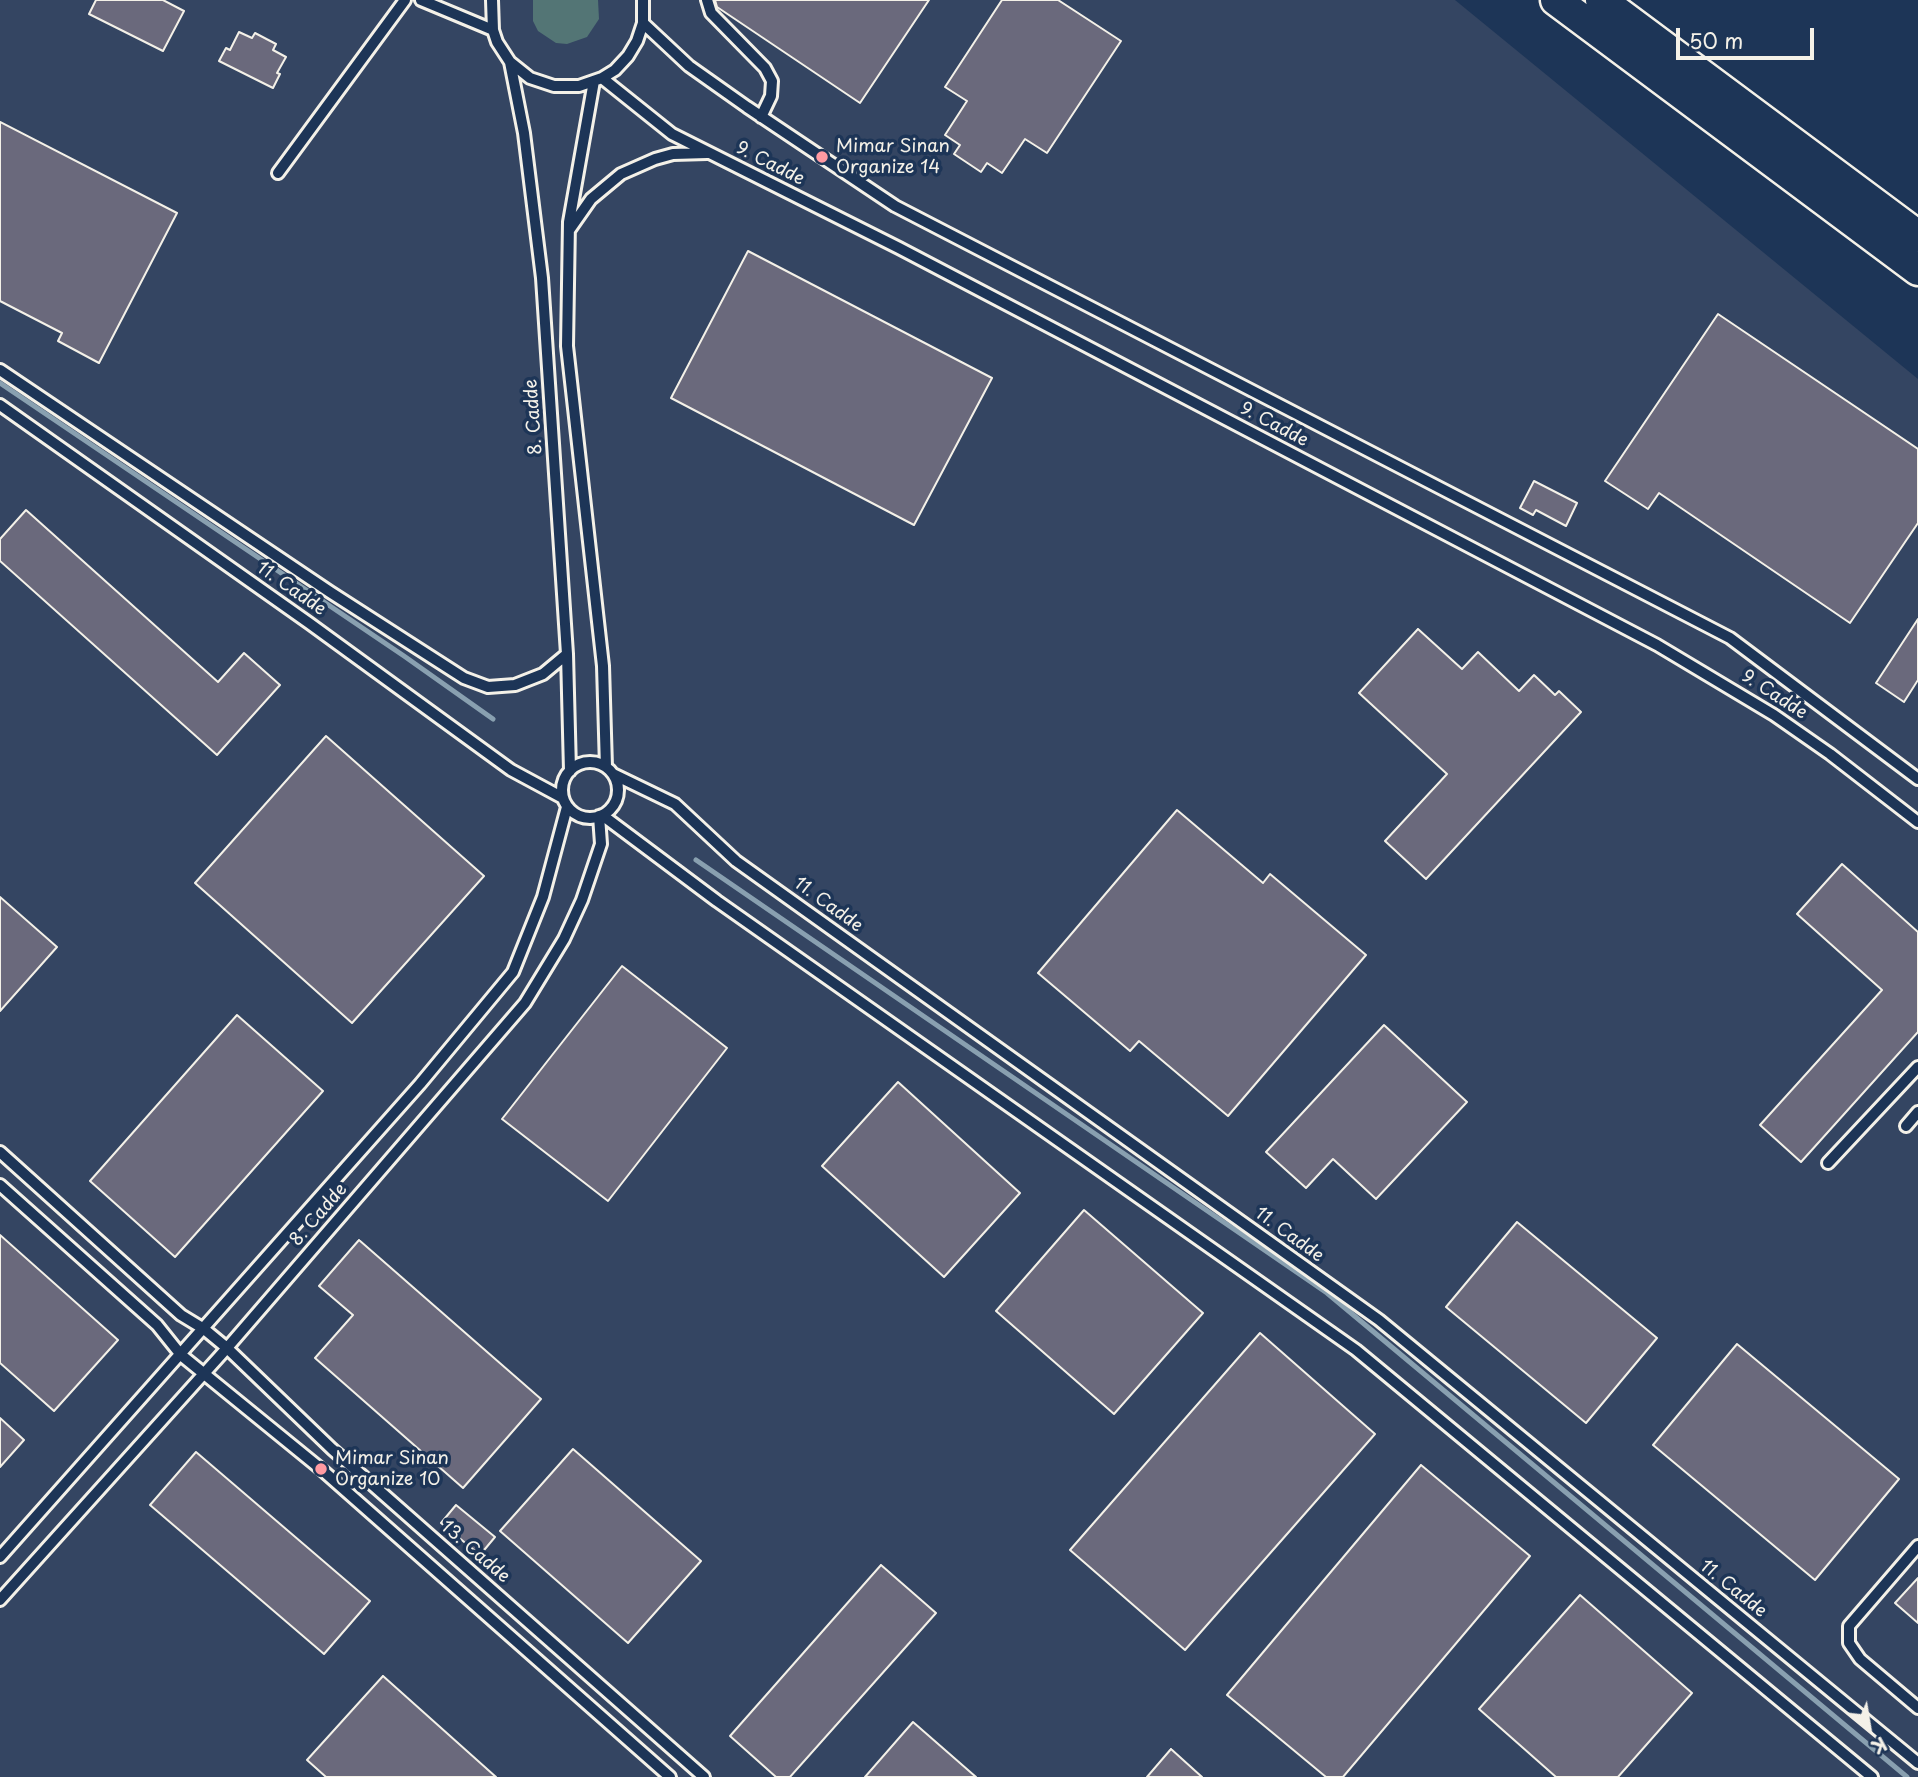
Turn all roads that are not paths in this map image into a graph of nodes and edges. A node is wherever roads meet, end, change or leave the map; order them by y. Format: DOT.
graph roads {
  1 [pos="405,0"];
  2 [pos="421,0"];
  3 [pos="492,0"];
  4 [pos="643,0"];
  5 [pos="706,0"];
  6 [pos="1556,0"];
  7 [pos="1601,0"];
  8 [pos="643,23"];
  9 [pos="493,30"];
  10 [pos="510,62"];
  11 [pos="598,80"];
  12 [pos="761,117"];
  13 [pos="709,153"];
  14 [pos="278,173"];
  15 [pos="569,232"];
  16 [pos="1918,236"];
  17 [pos="1918,270"];
  18 [pos="0,370"];
  19 [pos="0,405"];
  20 [pos="567,654"];
  21 [pos="570,771"];
  22 [pos="609,771"];
  23 [pos="1918,779"];
  24 [pos="565,802"];
  25 [pos="601,816"];
  26 [pos="1918,822"];
  27 [pos="1918,1067"];
  28 [pos="1918,1112"];
  29 [pos="1906,1126"];
  30 [pos="0,1152"];
  31 [pos="1828,1163"];
  32 [pos="0,1185"];
  33 [pos="204,1329"];
  34 [pos="228,1348"];
  35 [pos="181,1355"];
  36 [pos="204,1374"];
  37 [pos="1918,1546"];
  38 [pos="0,1557"];
  39 [pos="0,1600"];
  40 [pos="1918,1708"];
  41 [pos="1918,1763"];
  42 [pos="670,1777"];
  43 [pos="704,1777"];
  44 [pos="1872,1777"];
  1 -- 14 [label="lane"];
  2 -- 9 [label="lane"];
  3 -- 9 [label="lane"];
  4 -- 8 [label="lane"];
  5 -- 12 [label="lane"];
  6 -- 17 [label="street"];
  7 -- 16 [label="street"];
  8 -- 11 [label="lane"];
  8 -- 12 [label="lane, 9. Cadde"];
  9 -- 10 [label="lane"];
  10 -- 11 [label="lane"];
  10 -- 20 [label="lane, 8. Cadde"];
  11 -- 13 [label="lane, 9. Cadde"];
  11 -- 15 [label="lane"];
  12 -- 23 [label="lane, 9. Cadde"];
  13 -- 15 [label="lane"];
  13 -- 26 [label="lane, 9. Cadde"];
  15 -- 22 [label="lane"];
  18 -- 20 [label="lane, 11. Cadde"];
  19 -- 24 [label="lane, 11. Cadde"];
  20 -- 21 [label="lane, 8. Cadde"];
  21 -- 22 [label="lane"];
  21 -- 24 [label="lane"];
  22 -- 25 [label="lane"];
  22 -- 41 [label="lane, 11. Cadde"];
  24 -- 25 [label="lane"];
  24 -- 33 [label="lane, 8. Cadde"];
  25 -- 34 [label="lane, 8. Cadde"];
  25 -- 44 [label="lane"];
  27 -- 31 [label="lane"];
  28 -- 29 [label="lane"];
  30 -- 33 [label="lane"];
  32 -- 35 [label="lane"];
  33 -- 34 [label="lane, 13. Cadde"];
  33 -- 35 [label="lane, 8. Cadde"];
  34 -- 36 [label="lane, 8. Cadde"];
  34 -- 43 [label="lane, 13. Cadde"];
  35 -- 36 [label="lane"];
  35 -- 38 [label="lane, 8. Cadde"];
  36 -- 39 [label="lane, 8. Cadde"];
  36 -- 42 [label="lane"];
  37 -- 40 [label="lane"];
}
